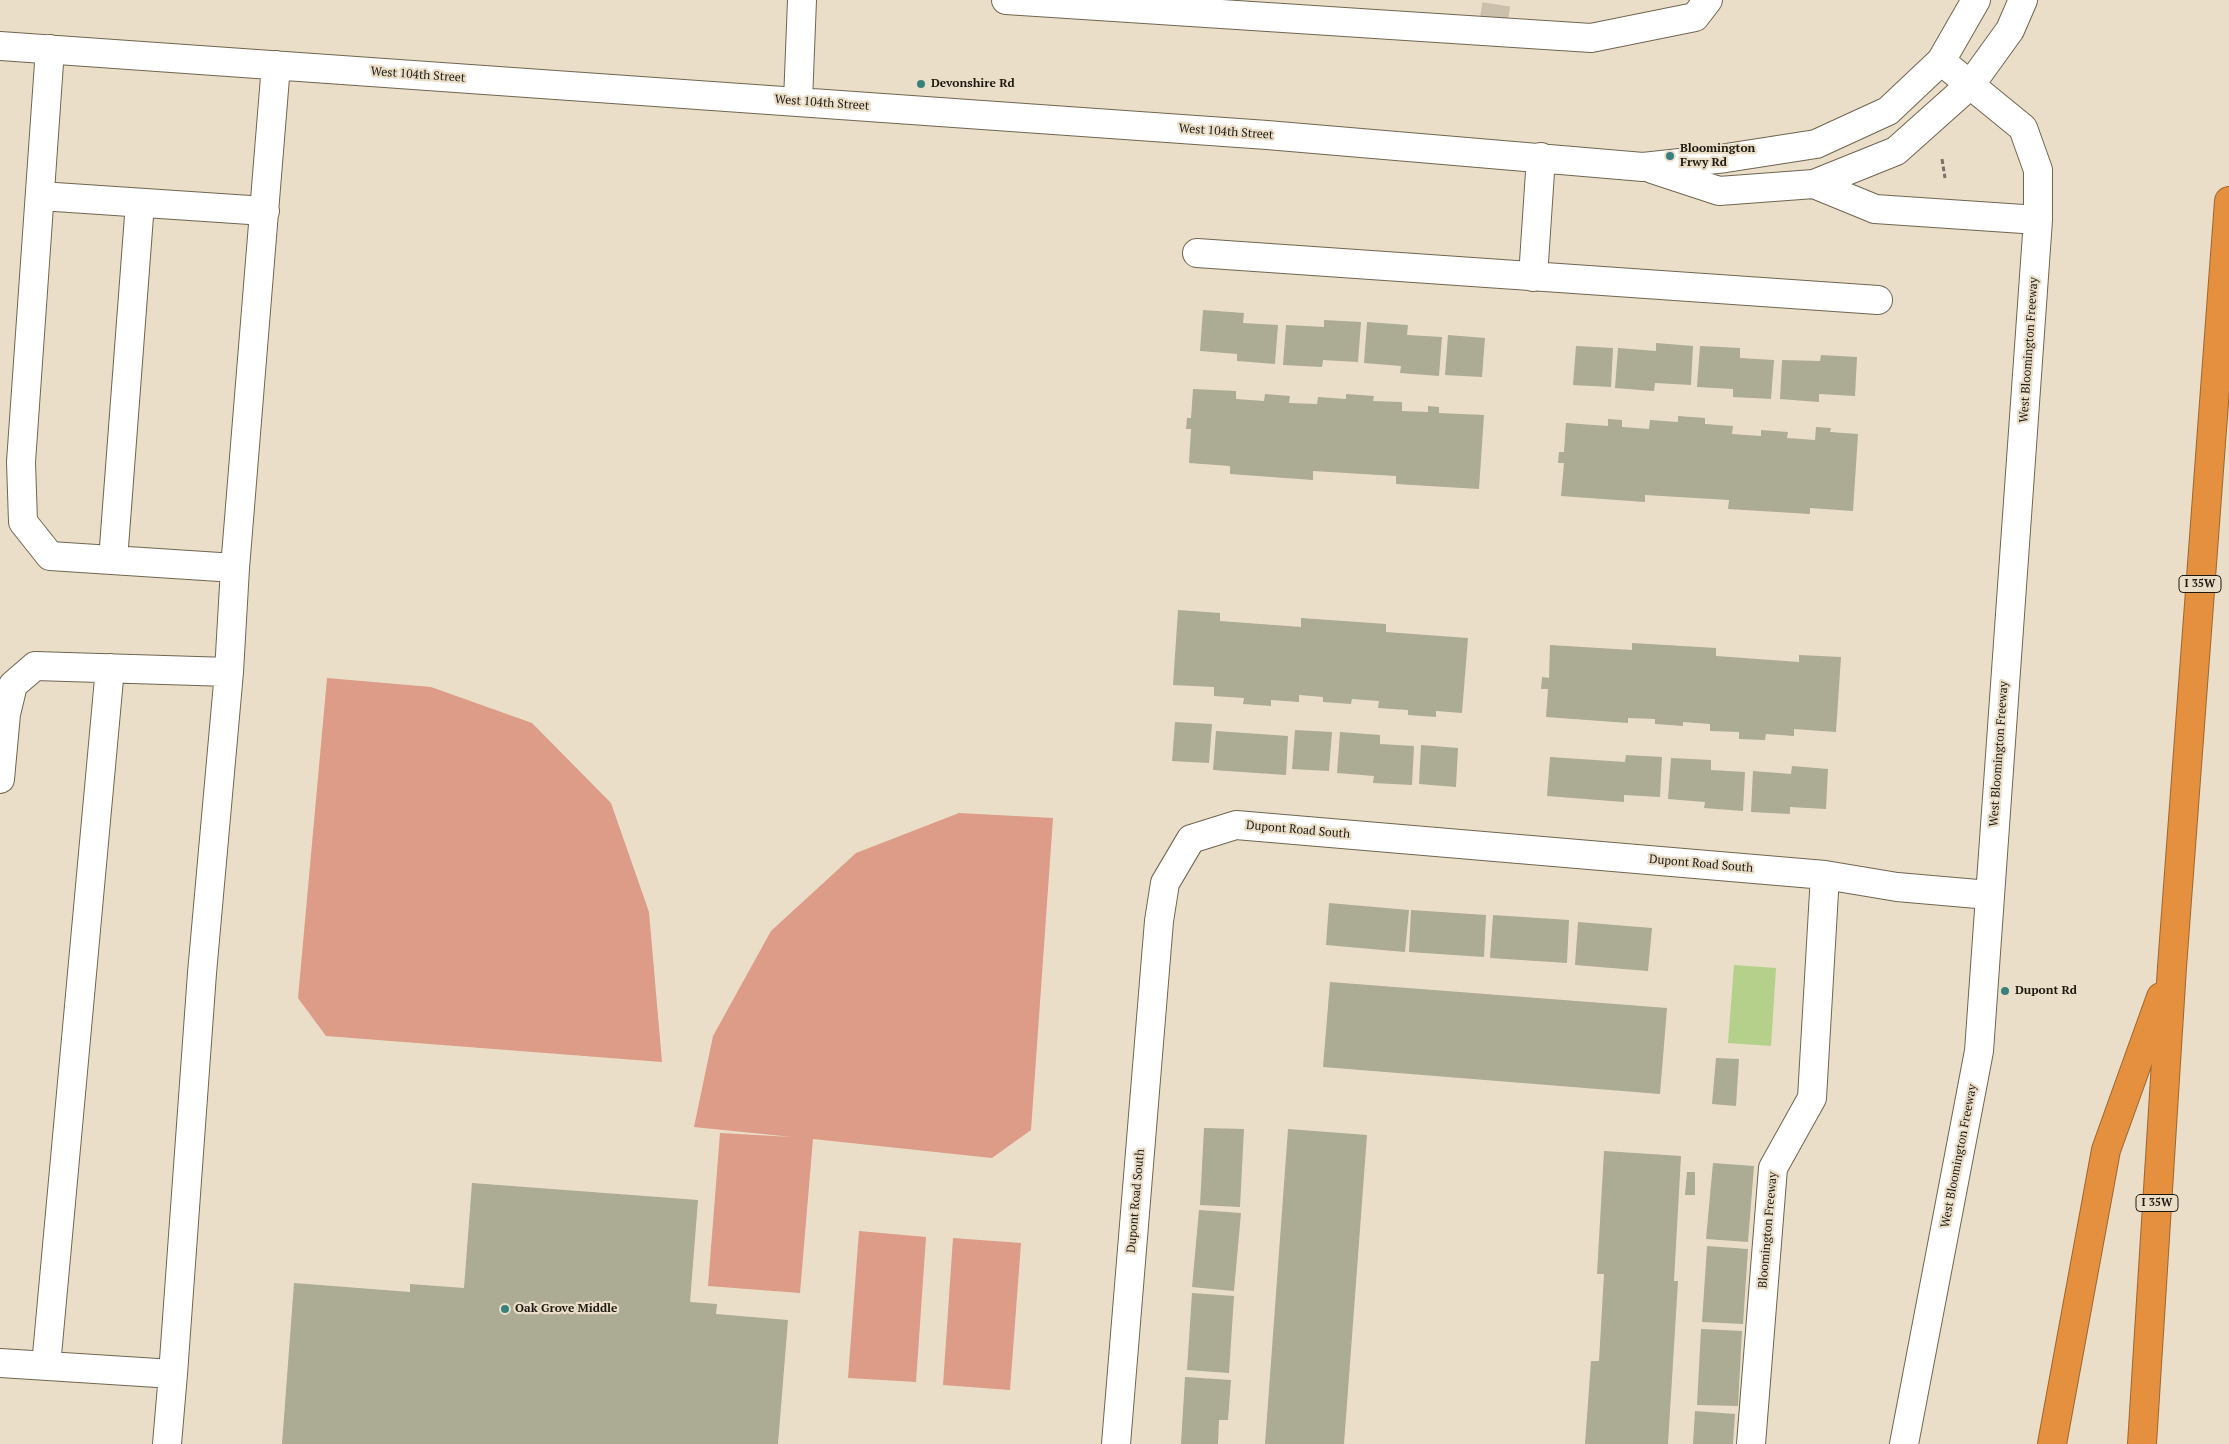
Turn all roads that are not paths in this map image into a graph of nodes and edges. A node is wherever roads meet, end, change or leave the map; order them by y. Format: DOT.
graph roads {
  1 [pos="802,0"];
  2 [pos="1006,0"];
  3 [pos="1708,0"];
  4 [pos="1976,0"];
  5 [pos="2024,0"];
  6 [pos="0,46"];
  7 [pos="50,49"];
  8 [pos="1941,61"];
  9 [pos="276,65"];
  10 [pos="1971,84"];
  11 [pos="798,101"];
  12 [pos="1541,158"];
  13 [pos="1643,167"];
  14 [pos="1814,184"];
  15 [pos="40,196"];
  16 [pos="2229,201"];
  17 [pos="140,203"];
  18 [pos="265,211"];
  19 [pos="2038,220"];
  20 [pos="1197,253"];
  21 [pos="1532,277"];
  22 [pos="1878,300"];
  23 [pos="113,560"];
  24 [pos="235,568"];
  25 [pos="110,668"];
  26 [pos="229,672"];
  27 [pos="0,778"];
  28 [pos="1825,875"];
  29 [pos="1989,895"];
  30 [pos="2172,967"];
  31 [pos="0,1363"];
  32 [pos="46,1366"];
  33 [pos="174,1374"];
  34 [pos="167,1444"];
  35 [pos="1116,1444"];
  36 [pos="1751,1444"];
  37 [pos="1904,1444"];
  38 [pos="2052,1444"];
  39 [pos="2142,1444"];
  1 -- 11 [label="street"];
  2 -- 3 [label="street"];
  4 -- 8 [label="street"];
  5 -- 10 [label="street"];
  6 -- 7 [label="street, West 104th Street"];
  7 -- 9 [label="street, West 104th Street"];
  7 -- 15 [label="street"];
  8 -- 10 [label="street, West Bloomington Freeway"];
  8 -- 13 [label="street, West 104th Street"];
  9 -- 11 [label="street, West 104th Street"];
  9 -- 18 [label="street"];
  10 -- 14 [label="street, West 104th Street"];
  10 -- 19 [label="street, West Bloomington Freeway"];
  11 -- 12 [label="street, West 104th Street"];
  12 -- 13 [label="street, West 104th Street"];
  12 -- 21 [label="street"];
  13 -- 14 [label="street, West 104th Street"];
  14 -- 19 [label="street"];
  15 -- 17 [label="street"];
  15 -- 23 [label="street"];
  16 -- 30 [label="highway, I 35W"];
  17 -- 18 [label="street"];
  17 -- 23 [label="street"];
  18 -- 24 [label="street"];
  19 -- 29 [label="street, West Bloomington Freeway"];
  20 -- 21 [label="street"];
  21 -- 22 [label="street"];
  23 -- 24 [label="street"];
  24 -- 26 [label="street"];
  25 -- 26 [label="street"];
  25 -- 27 [label="street"];
  25 -- 32 [label="street"];
  26 -- 33 [label="street"];
  28 -- 29 [label="street, Dupont Road South"];
  28 -- 35 [label="street, Dupont Road South"];
  28 -- 36 [label="street, Bloomington Freeway"];
  29 -- 37 [label="street, West Bloomington Freeway"];
  30 -- 38 [label="highway"];
  30 -- 39 [label="highway, I 35W"];
  31 -- 32 [label="street"];
  32 -- 33 [label="street"];
  33 -- 34 [label="street"];
}
